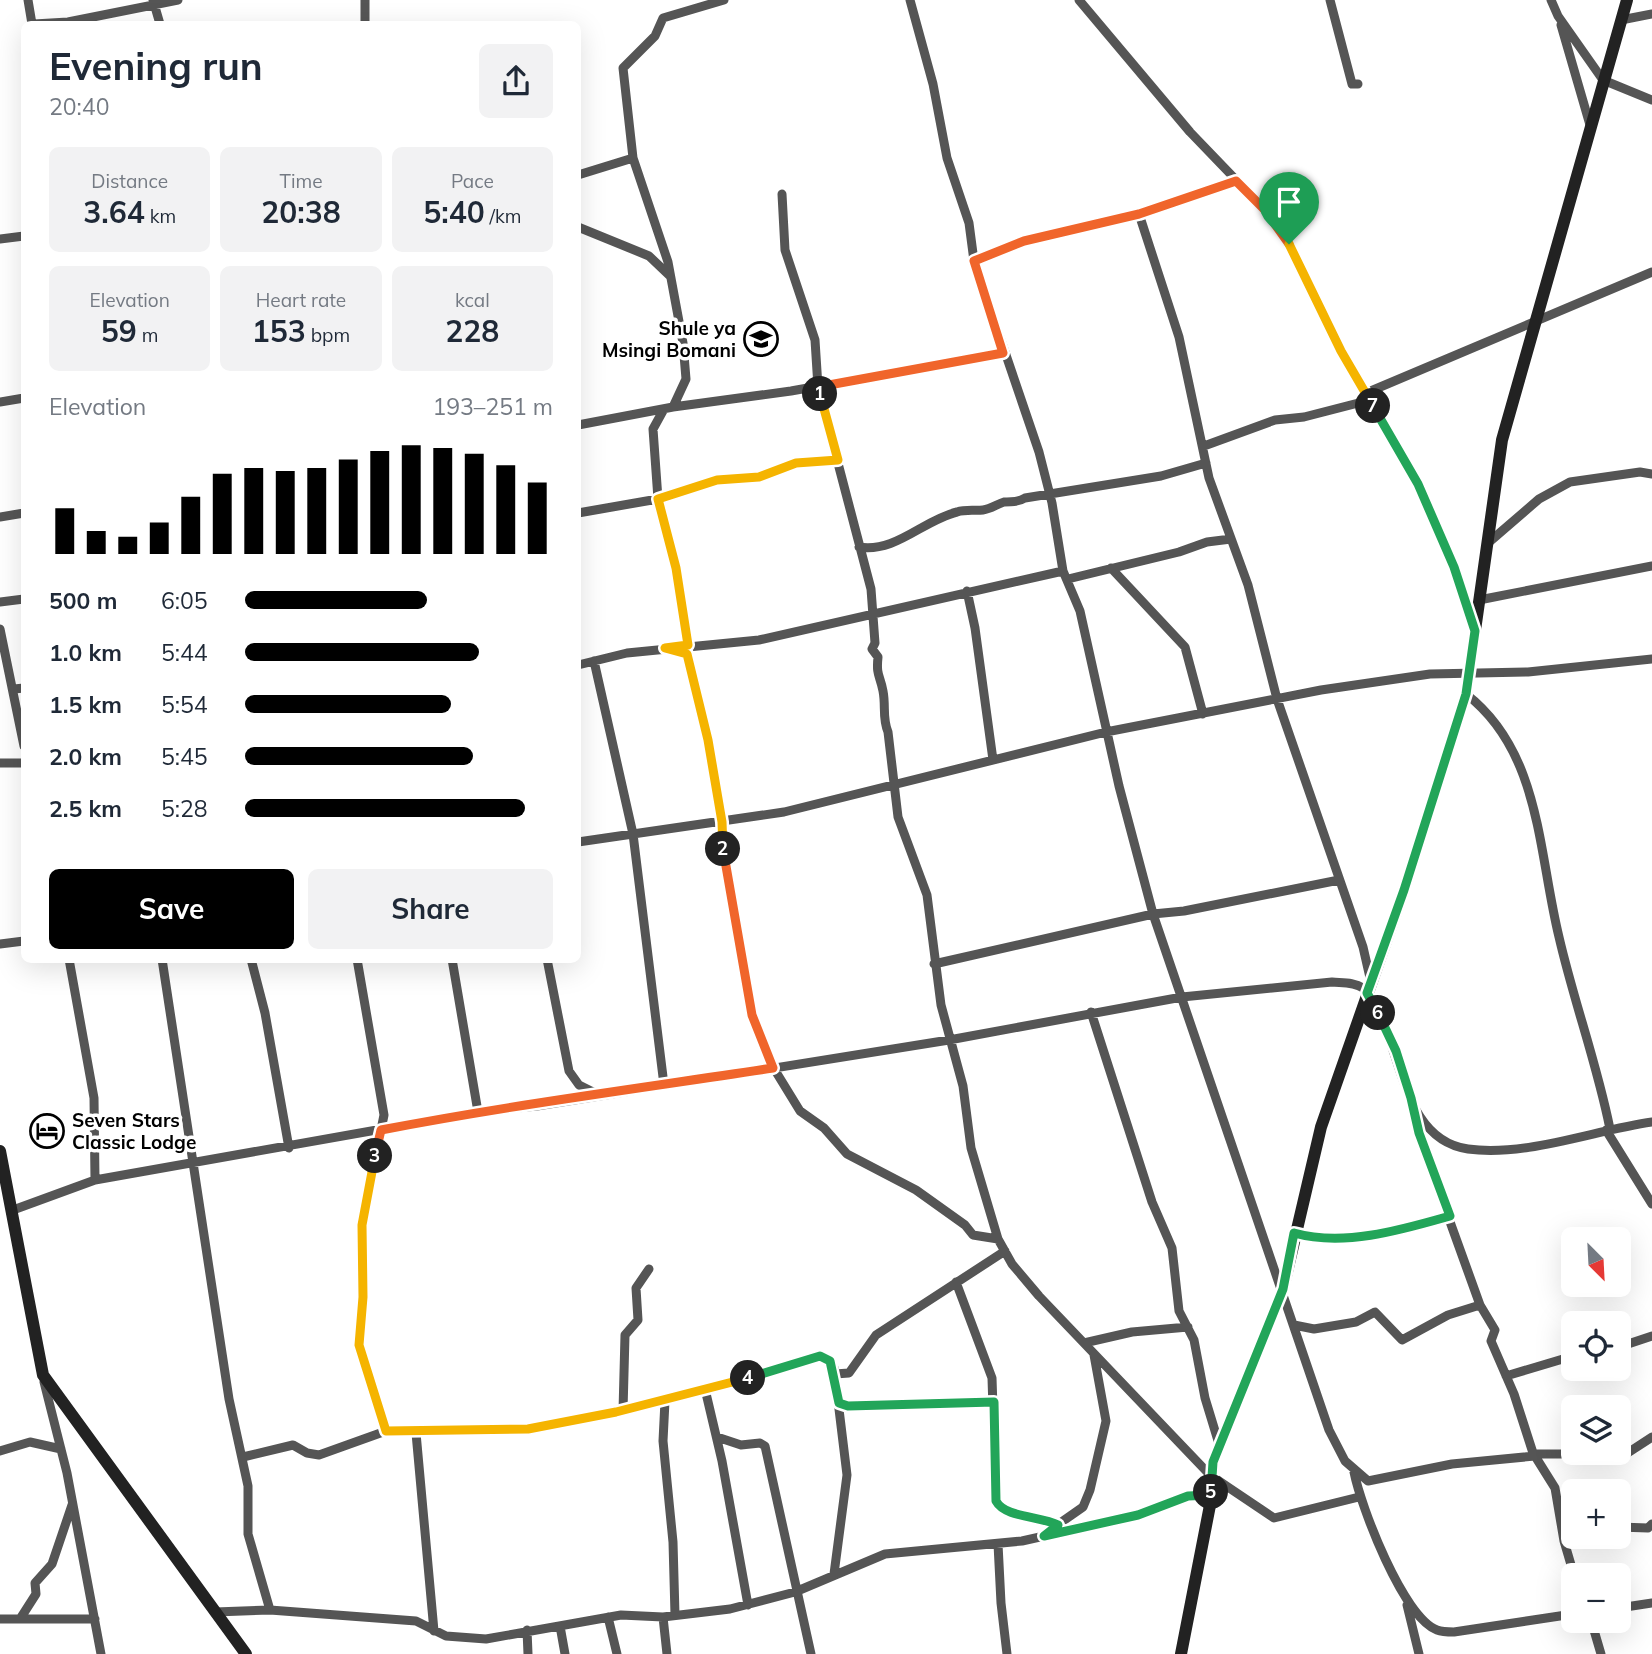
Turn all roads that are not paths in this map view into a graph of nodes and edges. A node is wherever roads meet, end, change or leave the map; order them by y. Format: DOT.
graph roads {
  1 [pos="28,0"];
  2 [pos="178,0"];
  3 [pos="365,0"];
  4 [pos="724,0"];
  5 [pos="910,0"];
  6 [pos="1079,0"];
  7 [pos="1330,0"];
  8 [pos="1551,0"];
  9 [pos="1626,0"];
  10 [pos="154,2"];
  11 [pos="1652,14"];
  12 [pos="1558,16"];
  13 [pos="1621,19"];
  14 [pos="32,21"];
  15 [pos="72,21"];
  16 [pos="159,21"];
  17 [pos="365,21"];
  18 [pos="1603,80"];
  19 [pos="1358,84"];
  20 [pos="1652,100"];
  21 [pos="1590,126"];
  22 [pos="633,158"];
  23 [pos="581,174"];
  24 [pos="1236,181"];
  25 [pos="782,194"];
  26 [pos="1139,214"];
  27 [pos="581,229"];
  28 [pos="21,236"];
  29 [pos="0,239"];
  30 [pos="974,261"];
  31 [pos="1652,272"];
  32 [pos="671,277"];
  33 [pos="1536,320"];
  34 [pos="1003,353"];
  35 [pos="818,387"];
  36 [pos="1368,397"];
  37 [pos="21,398"];
  38 [pos="0,402"];
  39 [pos="668,408"];
  40 [pos="581,424"];
  41 [pos="1204,446"];
  42 [pos="838,460"];
  43 [pos="1206,463"];
  44 [pos="1652,467"];
  45 [pos="1640,472"];
  46 [pos="1652,474"];
  47 [pos="1050,496"];
  48 [pos="658,499"];
  49 [pos="581,512"];
  50 [pos="21,514"];
  51 [pos="0,517"];
  52 [pos="1231,539"];
  53 [pos="1488,543"];
  54 [pos="859,547"];
  55 [pos="1652,566"];
  56 [pos="1111,568"];
  57 [pos="1065,575"];
  58 [pos="967,591"];
  59 [pos="21,599"];
  60 [pos="1479,600"];
  61 [pos="0,602"];
  62 [pos="872,615"];
  63 [pos="0,629"];
  64 [pos="1475,631"];
  65 [pos="688,645"];
  66 [pos="665,648"];
  67 [pos="1652,659"];
  68 [pos="594,661"];
  69 [pos="581,664"];
  70 [pos="1469,673"];
  71 [pos="21,688"];
  72 [pos="14,689"];
  73 [pos="1466,694"];
  74 [pos="1277,699"];
  75 [pos="1203,714"];
  76 [pos="21,729"];
  77 [pos="1106,733"];
  78 [pos="993,760"];
  79 [pos="0,763"];
  80 [pos="21,763"];
  81 [pos="893,784"];
  82 [pos="722,822"];
  83 [pos="633,834"];
  84 [pos="581,842"];
  85 [pos="1339,880"];
  86 [pos="1153,914"];
  87 [pos="21,941"];
  88 [pos="0,944"];
  89 [pos="70,963"];
  90 [pos="163,963"];
  91 [pos="252,963"];
  92 [pos="359,963"];
  93 [pos="453,963"];
  94 [pos="548,963"];
  95 [pos="934,964"];
  96 [pos="1369,987"];
  97 [pos="1182,997"];
  98 [pos="1091,1012"];
  99 [pos="949,1040"];
  100 [pos="773,1068"];
  101 [pos="664,1084"];
  102 [pos="597,1094"];
  103 [pos="478,1112"];
  104 [pos="1415,1113"];
  105 [pos="1652,1122"];
  106 [pos="381,1130"];
  107 [pos="1608,1130"];
  108 [pos="289,1148"];
  109 [pos="0,1151"];
  110 [pos="193,1165"];
  111 [pos="95,1180"];
  112 [pos="1652,1204"];
  113 [pos="13,1210"];
  114 [pos="1450,1216"];
  115 [pos="1294,1233"];
  116 [pos="998,1239"];
  117 [pos="1005,1251"];
  118 [pos="649,1269"];
  119 [pos="956,1282"];
  120 [pos="1283,1289"];
  121 [pos="1480,1305"];
  122 [pos="1294,1325"];
  123 [pos="1188,1326"];
  124 [pos="1652,1336"];
  125 [pos="1084,1343"];
  126 [pos="1631,1343"];
  127 [pos="1094,1353"];
  128 [pos="1561,1360"];
  129 [pos="835,1374"];
  130 [pos="43,1375"];
  131 [pos="1506,1376"];
  132 [pos="705,1389"];
  133 [pos="665,1401"];
  134 [pos="994,1402"];
  135 [pos="839,1403"];
  136 [pos="623,1411"];
  137 [pos="386,1431"];
  138 [pos="416,1433"];
  139 [pos="717,1437"];
  140 [pos="1652,1437"];
  141 [pos="1219,1444"];
  142 [pos="61,1449"];
  143 [pos="0,1451"];
  144 [pos="1534,1454"];
  145 [pos="243,1457"];
  146 [pos="1353,1470"];
  147 [pos="1210,1475"];
  148 [pos="1212,1495"];
  149 [pos="1359,1497"];
  150 [pos="72,1503"];
  151 [pos="1561,1523"];
  152 [pos="1652,1524"];
  153 [pos="1058,1525"];
  154 [pos="1631,1527"];
  155 [pos="1044,1536"];
  156 [pos="999,1544"];
  157 [pos="834,1574"];
  158 [pos="1402,1591"];
  159 [pos="795,1592"];
  160 [pos="1652,1603"];
  161 [pos="748,1605"];
  162 [pos="1631,1606"];
  163 [pos="270,1610"];
  164 [pos="215,1612"];
  165 [pos="675,1615"];
  166 [pos="1561,1616"];
  167 [pos="608,1617"];
  168 [pos="663,1617"];
  169 [pos="10,1619"];
  170 [pos="95,1619"];
  171 [pos="560,1626"];
  172 [pos="0,1627"];
  173 [pos="527,1630"];
  174 [pos="434,1631"];
  175 [pos="1595,1633"];
  176 [pos="101,1654"];
  177 [pos="246,1654"];
  178 [pos="528,1654"];
  179 [pos="565,1654"];
  180 [pos="617,1654"];
  181 [pos="667,1654"];
  182 [pos="811,1654"];
  183 [pos="1007,1654"];
  184 [pos="1181,1654"];
  185 [pos="1419,1654"];
  186 [pos="1601,1654"];
  1 -- 14 [label="street"];
  2 -- 10 [label="street"];
  3 -- 17 [label="street"];
  4 -- 22 [label="street"];
  5 -- 30 [label="street"];
  6 -- 24 [label="street"];
  7 -- 19 [label="street"];
  8 -- 12 [label="street"];
  9 -- 13 [label="street"];
  10 -- 15 [label="street"];
  10 -- 16 [label="street"];
  11 -- 13 [label="street"];
  12 -- 18 [label="street"];
  12 -- 21 [label="street"];
  13 -- 18 [label="street"];
  18 -- 20 [label="street"];
  18 -- 21 [label="street"];
  21 -- 33 [label="street"];
  22 -- 23 [label="street"];
  22 -- 32 [label="street"];
  24 -- 26 [label="street"];
  24 -- 36 [label="street"];
  25 -- 35 [label="street"];
  26 -- 30 [label="street"];
  26 -- 41 [label="street"];
  27 -- 32 [label="street"];
  28 -- 29 [label="street"];
  30 -- 34 [label="street"];
  31 -- 33 [label="street"];
  32 -- 39 [label="street"];
  33 -- 36 [label="street"];
  33 -- 53 [label="street"];
  34 -- 35 [label="street"];
  34 -- 47 [label="street"];
  35 -- 39 [label="street"];
  35 -- 42 [label="street"];
  36 -- 41 [label="street"];
  36 -- 64 [label="street"];
  37 -- 38 [label="street"];
  39 -- 40 [label="street"];
  39 -- 48 [label="street"];
  41 -- 43 [label="street"];
  42 -- 48 [label="street"];
  42 -- 54 [label="street"];
  43 -- 47 [label="street"];
  43 -- 52 [label="street"];
  44 -- 45 [label="street"];
  45 -- 46 [label="street"];
  45 -- 53 [label="street"];
  47 -- 54 [label="street"];
  47 -- 57 [label="street"];
  48 -- 49 [label="street"];
  48 -- 65 [label="street"];
  50 -- 51 [label="street"];
  52 -- 56 [label="street"];
  52 -- 74 [label="street"];
  53 -- 60 [label="street"];
  54 -- 62 [label="street"];
  55 -- 60 [label="street"];
  56 -- 57 [label="street"];
  56 -- 75 [label="street"];
  57 -- 58 [label="street"];
  57 -- 77 [label="street"];
  58 -- 62 [label="street"];
  58 -- 78 [label="street"];
  59 -- 61 [label="street"];
  60 -- 64 [label="street"];
  62 -- 65 [label="street"];
  62 -- 81 [label="street"];
  63 -- 72 [label="street"];
  64 -- 70 [label="street"];
  65 -- 66 [label="street"];
  66 -- 68 [label="street"];
  66 -- 82 [label="street"];
  67 -- 70 [label="street"];
  68 -- 69 [label="street"];
  68 -- 83 [label="street"];
  70 -- 73 [label="street"];
  70 -- 74 [label="street"];
  71 -- 72 [label="street"];
  72 -- 76 [label="street"];
  73 -- 96 [label="street"];
  73 -- 107 [label="street"];
  74 -- 75 [label="street"];
  74 -- 85 [label="street"];
  75 -- 77 [label="street"];
  77 -- 78 [label="street"];
  77 -- 86 [label="street"];
  78 -- 81 [label="street"];
  79 -- 80 [label="street"];
  81 -- 82 [label="street"];
  81 -- 95 [label="street"];
  82 -- 83 [label="street"];
  82 -- 100 [label="street"];
  83 -- 84 [label="street"];
  83 -- 101 [label="street"];
  85 -- 86 [label="street"];
  85 -- 96 [label="street"];
  86 -- 95 [label="street"];
  86 -- 97 [label="street"];
  87 -- 88 [label="street"];
  89 -- 111 [label="street"];
  90 -- 110 [label="street"];
  91 -- 108 [label="street"];
  92 -- 106 [label="street"];
  93 -- 103 [label="street"];
  94 -- 102 [label="street"];
  95 -- 99 [label="street"];
  96 -- 97 [label="street"];
  96 -- 104 [label="street"];
  96 -- 115 [label="street"];
  97 -- 98 [label="street"];
  97 -- 120 [label="street"];
  98 -- 99 [label="street"];
  98 -- 123 [label="street"];
  99 -- 100 [label="street"];
  99 -- 116 [label="street"];
  100 -- 101 [label="street"];
  100 -- 116 [label="street"];
  101 -- 102 [label="street"];
  102 -- 103 [label="street"];
  103 -- 106 [label="street"];
  104 -- 107 [label="street"];
  104 -- 114 [label="street"];
  105 -- 107 [label="street"];
  106 -- 108 [label="street"];
  106 -- 137 [label="street"];
  107 -- 112 [label="street"];
  108 -- 110 [label="street"];
  109 -- 113 [label="street"];
  110 -- 111 [label="street"];
  110 -- 145 [label="street"];
  111 -- 113 [label="street"];
  113 -- 130 [label="street"];
  114 -- 115 [label="street"];
  114 -- 121 [label="street"];
  115 -- 120 [label="street"];
  116 -- 117 [label="street"];
  117 -- 119 [label="street"];
  117 -- 125 [label="street"];
  118 -- 136 [label="street"];
  119 -- 129 [label="street"];
  119 -- 134 [label="street"];
  120 -- 122 [label="street"];
  120 -- 141 [label="street"];
  121 -- 122 [label="street"];
  121 -- 131 [label="street"];
  122 -- 146 [label="street"];
  123 -- 125 [label="street"];
  123 -- 141 [label="street"];
  124 -- 126 [label="street"];
  125 -- 127 [label="street"];
  127 -- 147 [label="street"];
  127 -- 153 [label="street"];
  128 -- 131 [label="street"];
  129 -- 132 [label="street"];
  129 -- 135 [label="street"];
  130 -- 142 [label="street"];
  130 -- 164 [label="street"];
  131 -- 144 [label="street"];
  132 -- 133 [label="street"];
  132 -- 139 [label="street"];
  133 -- 136 [label="street"];
  133 -- 165 [label="street"];
  134 -- 135 [label="street"];
  134 -- 153 [label="street"];
  135 -- 157 [label="street"];
  136 -- 138 [label="street"];
  137 -- 138 [label="street"];
  137 -- 145 [label="street"];
  138 -- 174 [label="street"];
  139 -- 159 [label="street"];
  139 -- 161 [label="street"];
  140 -- 144 [label="street"];
  141 -- 147 [label="street"];
  142 -- 143 [label="street"];
  142 -- 150 [label="street"];
  144 -- 146 [label="street"];
  144 -- 151 [label="street"];
  145 -- 163 [label="street"];
  146 -- 149 [label="street"];
  147 -- 148 [label="street"];
  147 -- 149 [label="street"];
  148 -- 155 [label="street"];
  148 -- 184 [label="street"];
  149 -- 158 [label="street"];
  150 -- 169 [label="street"];
  150 -- 170 [label="street"];
  152 -- 154 [label="street"];
  153 -- 155 [label="street"];
  155 -- 156 [label="street"];
  156 -- 157 [label="street"];
  156 -- 183 [label="street"];
  157 -- 159 [label="street"];
  158 -- 166 [label="street"];
  158 -- 185 [label="street"];
  159 -- 161 [label="street"];
  159 -- 182 [label="street"];
  160 -- 162 [label="street"];
  161 -- 165 [label="street"];
  163 -- 164 [label="street"];
  163 -- 174 [label="street"];
  164 -- 177 [label="street"];
  165 -- 168 [label="street"];
  167 -- 168 [label="street"];
  167 -- 171 [label="street"];
  167 -- 180 [label="street"];
  168 -- 181 [label="street"];
  169 -- 170 [label="street"];
  169 -- 172 [label="street"];
  170 -- 176 [label="street"];
  171 -- 173 [label="street"];
  171 -- 179 [label="street"];
  173 -- 174 [label="street"];
  173 -- 178 [label="street"];
  175 -- 186 [label="street"];
}
